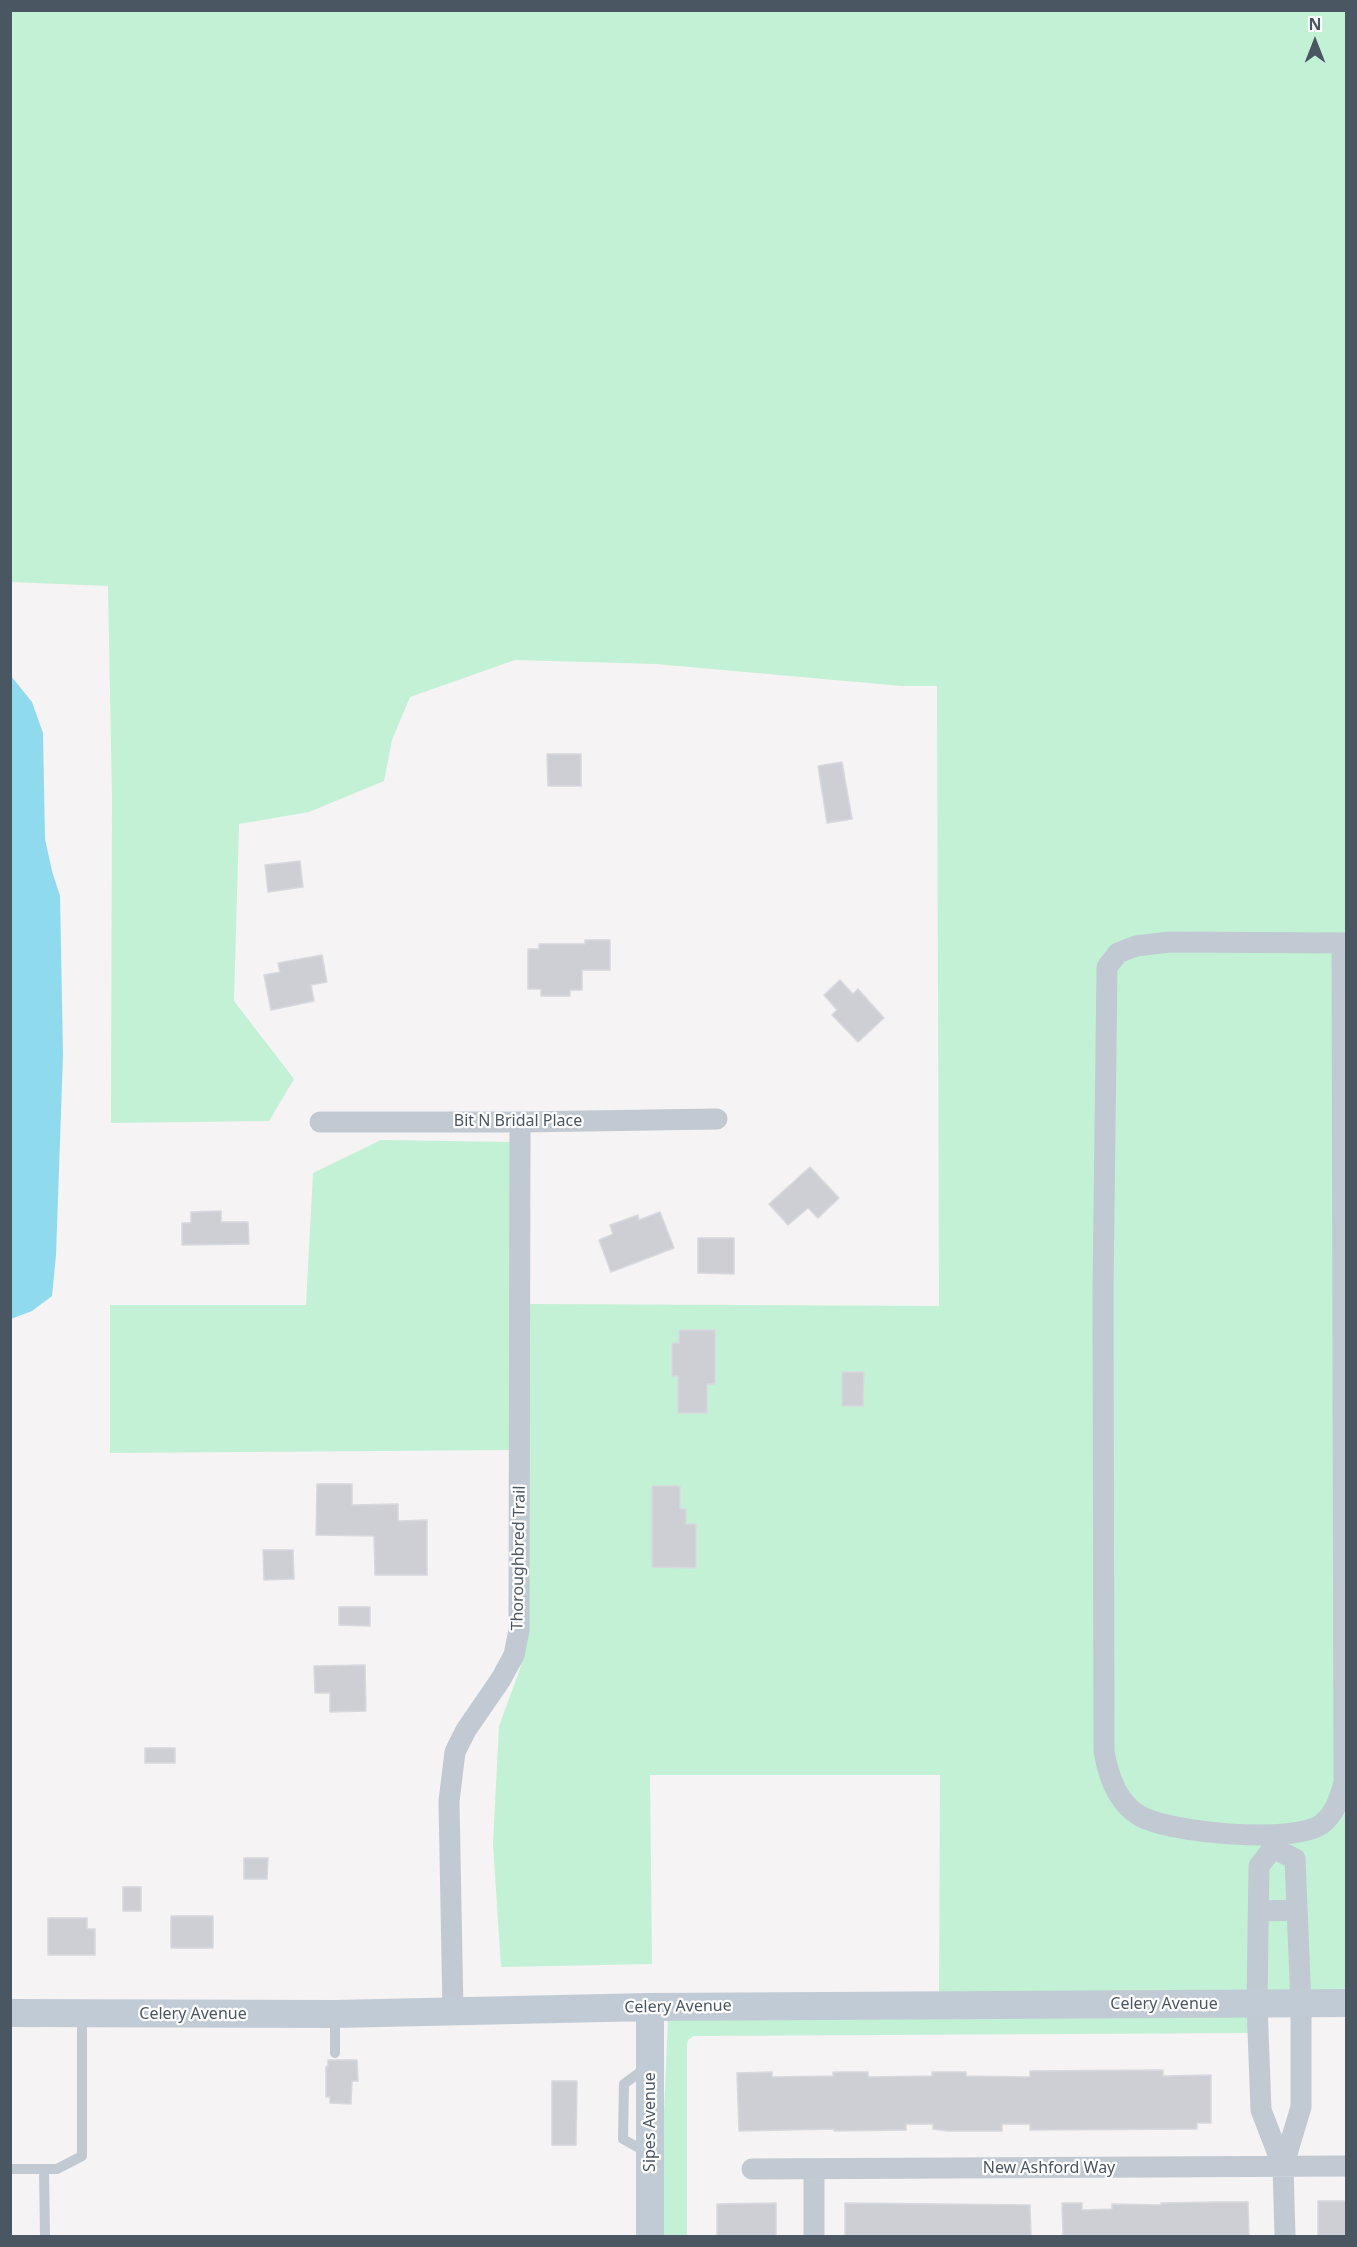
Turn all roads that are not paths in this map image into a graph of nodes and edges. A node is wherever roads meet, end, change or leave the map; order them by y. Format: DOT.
graph roads {
  1 [pos="1344,943"];
  2 [pos="717,1119"];
  3 [pos="320,1122"];
  4 [pos="520,1122"];
  5 [pos="1274,1842"];
  6 [pos="1297,1910"];
  7 [pos="1258,1911"];
  8 [pos="1347,2003"];
  9 [pos="1257,2004"];
  10 [pos="1301,2004"];
  11 [pos="650,2007"];
  12 [pos="453,2012"];
  13 [pos="10,2013"];
  14 [pos="82,2013"];
  15 [pos="335,2014"];
  16 [pos="335,2053"];
  17 [pos="1347,2166"];
  18 [pos="1283,2167"];
  19 [pos="10,2169"];
  20 [pos="44,2169"];
  21 [pos="752,2169"];
  22 [pos="814,2169"];
  23 [pos="45,2236"];
  24 [pos="650,2236"];
  25 [pos="814,2236"];
  26 [pos="1285,2236"];
  1 -- 5 [label="street"];
  1 -- 5 [label="street"];
  2 -- 4 [label="street, Bit N Bridal Place"];
  3 -- 4 [label="street, Bit N Bridal Place"];
  4 -- 12 [label="street, Thoroughbred Trail"];
  5 -- 6 [label="street"];
  5 -- 7 [label="street"];
  6 -- 7 [label="street"];
  6 -- 10 [label="street"];
  7 -- 9 [label="street"];
  8 -- 10 [label="main road, Celery Avenue"];
  9 -- 10 [label="main road, Celery Avenue"];
  9 -- 11 [label="main road, Celery Avenue"];
  9 -- 18 [label="street"];
  10 -- 18 [label="street"];
  11 -- 12 [label="main road, Celery Avenue"];
  11 -- 24 [label="main road, Sipes Avenue"];
  12 -- 15 [label="main road, Celery Avenue"];
  13 -- 14 [label="main road, Celery Avenue"];
  14 -- 15 [label="main road, Celery Avenue"];
  14 -- 20 [label="lane"];
  15 -- 16 [label="lane"];
  17 -- 18 [label="street, New Ashford Way"];
  18 -- 22 [label="street, New Ashford Way"];
  18 -- 26 [label="street"];
  19 -- 20 [label="lane"];
  20 -- 23 [label="lane"];
  21 -- 22 [label="street, New Ashford Way"];
  22 -- 25 [label="street"];
}
